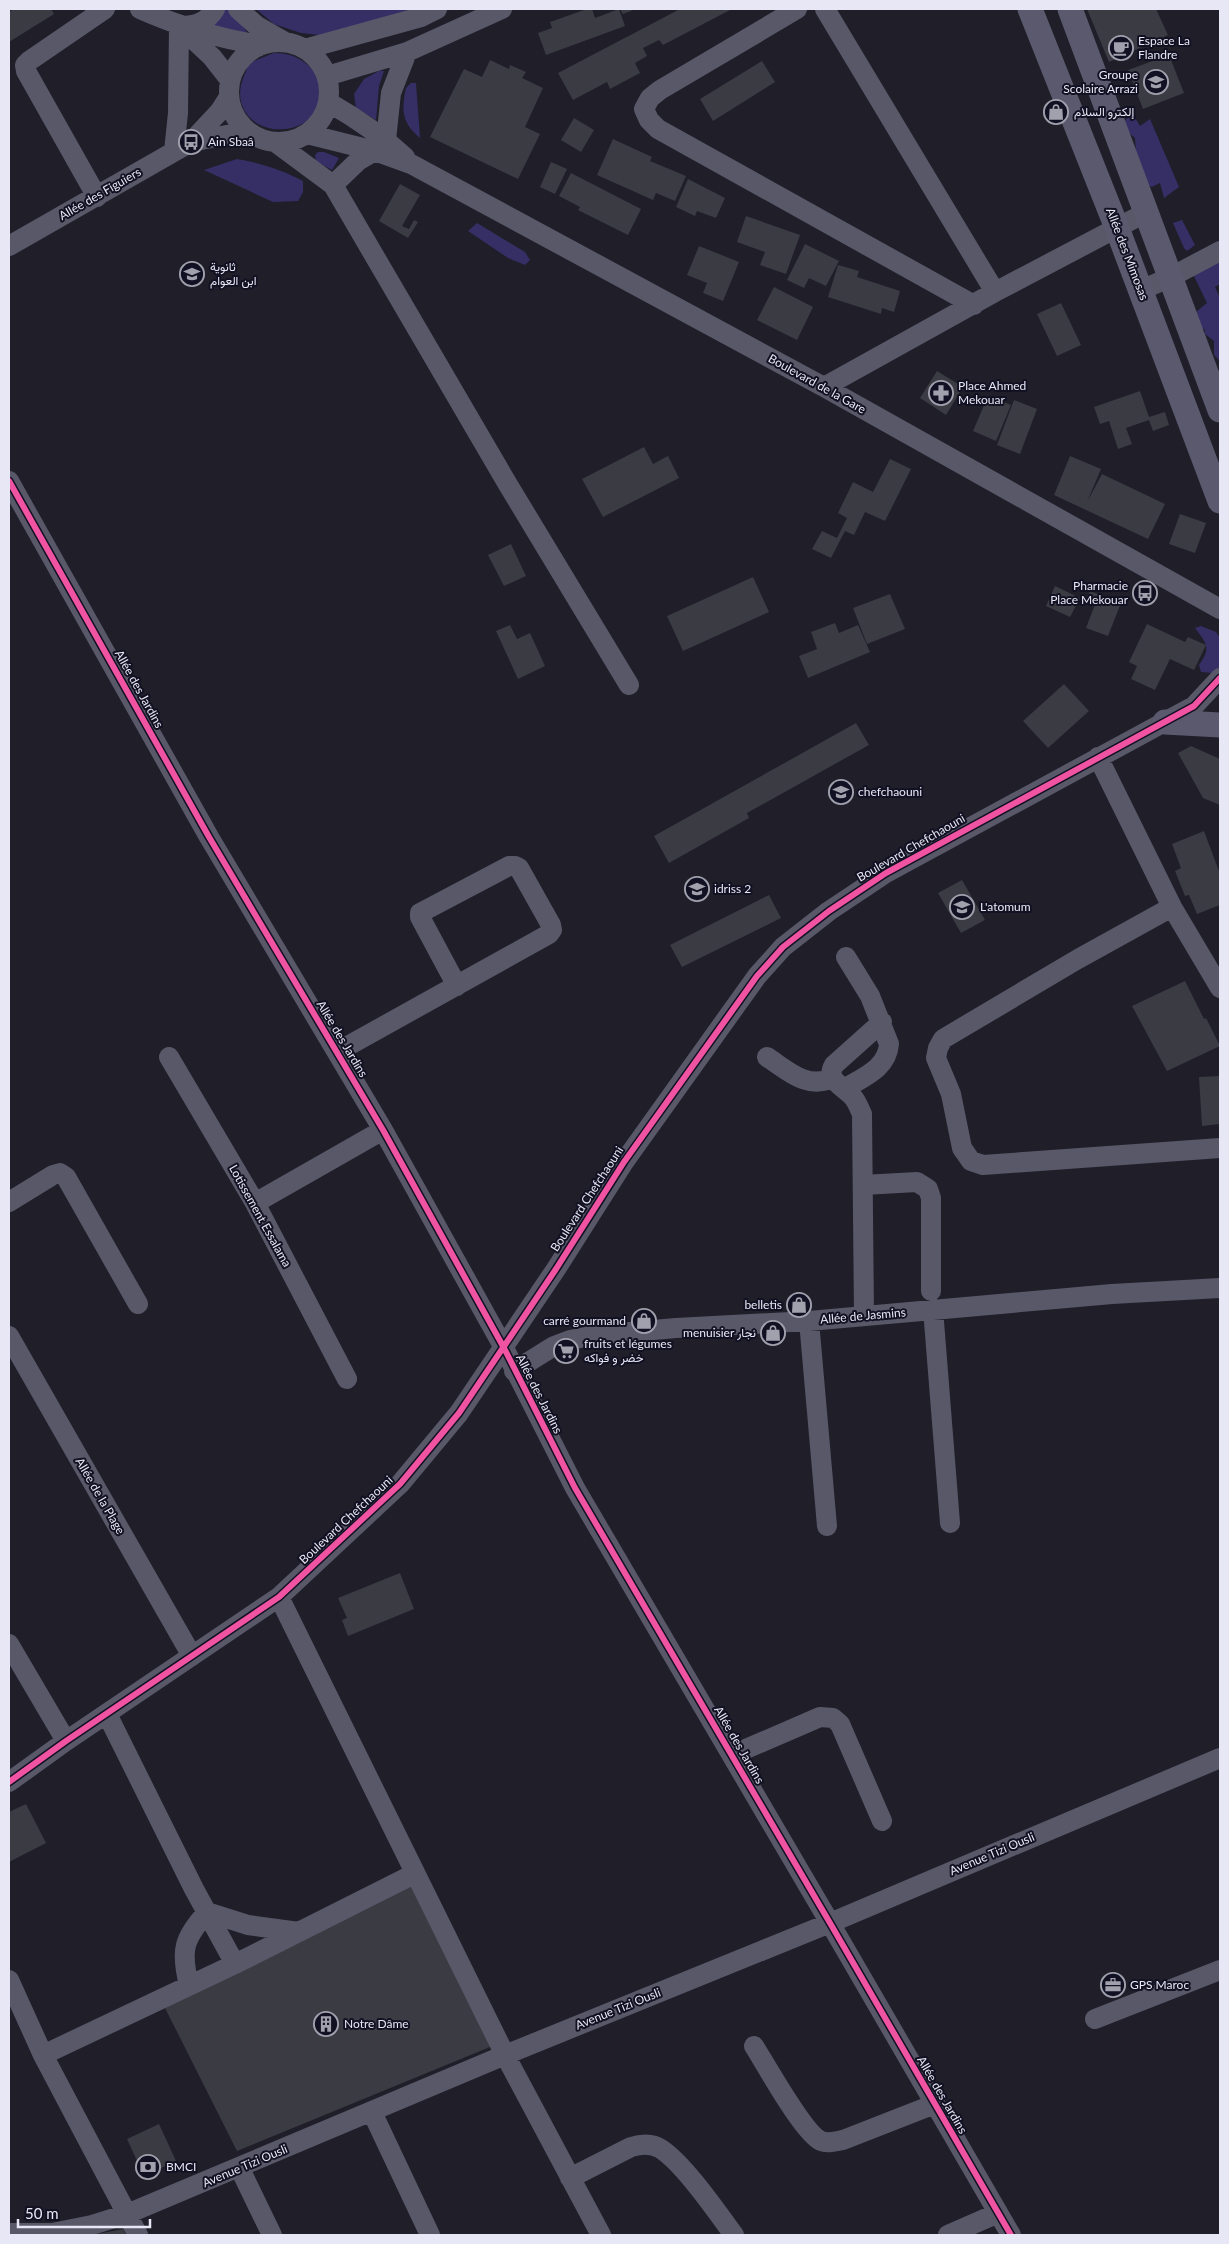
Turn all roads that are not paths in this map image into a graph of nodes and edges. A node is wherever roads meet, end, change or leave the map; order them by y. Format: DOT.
graph roads {
  1 [pos="105,9"];
  2 [pos="140,9"];
  3 [pos="215,9"];
  4 [pos="238,9"];
  5 [pos="502,9"];
  6 [pos="797,9"];
  7 [pos="826,9"];
  8 [pos="1030,9"];
  9 [pos="1070,9"];
  10 [pos="425,11"];
  11 [pos="179,26"];
  12 [pos="285,42"];
  13 [pos="262,45"];
  14 [pos="305,49"];
  15 [pos="407,52"];
  16 [pos="327,76"];
  17 [pos="230,89"];
  18 [pos="328,102"];
  19 [pos="247,131"];
  20 [pos="307,134"];
  21 [pos="276,142"];
  22 [pos="380,145"];
  23 [pos="182,146"];
  24 [pos="333,185"];
  25 [pos="97,197"];
  26 [pos="1147,212"];
  27 [pos="1118,228"];
  28 [pos="9,246"];
  29 [pos="1220,251"];
  30 [pos="1171,277"];
  31 [pos="1141,290"];
  32 [pos="995,292"];
  33 [pos="974,304"];
  34 [pos="824,387"];
  35 [pos="1220,410"];
  36 [pos="9,481"];
  37 [pos="1220,501"];
  38 [pos="1220,609"];
  39 [pos="1220,678"];
  40 [pos="629,685"];
  41 [pos="1220,700"];
  42 [pos="1198,703"];
  43 [pos="1165,722"];
  44 [pos="1220,725"];
  45 [pos="1098,758"];
  46 [pos="1172,907"];
  47 [pos="846,958"];
  48 [pos="458,986"];
  49 [pos="1220,988"];
  50 [pos="882,1022"];
  51 [pos="337,1052"];
  52 [pos="169,1057"];
  53 [pos="767,1057"];
  54 [pos="838,1084"];
  55 [pos="384,1130"];
  56 [pos="1220,1148"];
  57 [pos="863,1185"];
  58 [pos="9,1202"];
  59 [pos="255,1203"];
  60 [pos="1220,1288"];
  61 [pos="932,1300"];
  62 [pos="138,1304"];
  63 [pos="864,1316"];
  64 [pos="808,1321"];
  65 [pos="9,1336"];
  66 [pos="504,1348"];
  67 [pos="514,1371"];
  68 [pos="347,1378"];
  69 [pos="950,1524"];
  70 [pos="827,1526"];
  71 [pos="279,1597"];
  72 [pos="9,1644"];
  73 [pos="192,1656"];
  74 [pos="107,1714"];
  75 [pos="66,1741"];
  76 [pos="732,1755"];
  77 [pos="1220,1758"];
  78 [pos="9,1782"];
  79 [pos="882,1821"];
  80 [pos="414,1874"];
  81 [pos="207,1912"];
  82 [pos="830,1922"];
  83 [pos="299,1932"];
  84 [pos="235,1964"];
  85 [pos="1220,1970"];
  86 [pos="9,1980"];
  87 [pos="189,1985"];
  88 [pos="1095,2019"];
  89 [pos="754,2046"];
  90 [pos="43,2055"];
  91 [pos="505,2055"];
  92 [pos="935,2104"];
  93 [pos="372,2112"];
  94 [pos="240,2168"];
  95 [pos="570,2178"];
  96 [pos="128,2214"];
  97 [pos="996,2214"];
  98 [pos="9,2233"];
  99 [pos="138,2235"];
  100 [pos="272,2235"];
  101 [pos="430,2235"];
  102 [pos="601,2235"];
  103 [pos="734,2235"];
  104 [pos="948,2235"];
  105 [pos="1011,2235"];
  1 -- 25 [label="street"];
  2 -- 11 [label="street"];
  3 -- 11 [label="street"];
  4 -- 12 [label="street"];
  5 -- 15 [label="street"];
  6 -- 33 [label="street"];
  7 -- 32 [label="street"];
  8 -- 27 [label="main road, Allée des Mimosas"];
  9 -- 26 [label="main road"];
  10 -- 14 [label="street"];
  11 -- 13 [label="street"];
  11 -- 17 [label="street"];
  11 -- 23 [label="street"];
  12 -- 13 [label="street"];
  12 -- 14 [label="street"];
  13 -- 17 [label="street"];
  14 -- 16 [label="street"];
  15 -- 16 [label="street"];
  15 -- 22 [label="street"];
  16 -- 18 [label="street"];
  17 -- 19 [label="street"];
  17 -- 23 [label="street, Allée des Figuiers"];
  18 -- 20 [label="street"];
  18 -- 22 [label="street, Boulevard de la Gare"];
  19 -- 21 [label="street"];
  19 -- 23 [label="street, Allée des Figuiers"];
  20 -- 21 [label="street"];
  20 -- 22 [label="street, Boulevard de la Gare"];
  21 -- 24 [label="street"];
  22 -- 24 [label="street"];
  22 -- 34 [label="street, Boulevard de la Gare"];
  23 -- 25 [label="street, Allée des Figuiers"];
  24 -- 40 [label="street"];
  25 -- 28 [label="street, Allée des Figuiers"];
  26 -- 27 [label="street"];
  26 -- 30 [label="main road"];
  27 -- 31 [label="main road, Allée des Mimosas"];
  27 -- 32 [label="street"];
  29 -- 30 [label="street"];
  30 -- 31 [label="street"];
  30 -- 35 [label="main road"];
  31 -- 37 [label="main road, Allée des Mimosas"];
  32 -- 33 [label="street"];
  33 -- 34 [label="street"];
  34 -- 38 [label="street, Boulevard de la Gare"];
  36 -- 51 [label="street, Allée des Jardins"];
  39 -- 42 [label="street, Boulevard Chefchaouni"];
  41 -- 42 [label="street, Boulevard Chefchaouni"];
  42 -- 43 [label="street, Boulevard Chefchaouni"];
  43 -- 44 [label="main road"];
  43 -- 45 [label="street, Boulevard Chefchaouni"];
  45 -- 46 [label="street"];
  45 -- 66 [label="street, Boulevard Chefchaouni"];
  46 -- 49 [label="street"];
  46 -- 56 [label="street"];
  47 -- 50 [label="street"];
  48 -- 48 [label="street"];
  48 -- 51 [label="street"];
  50 -- 54 [label="street"];
  50 -- 54 [label="street"];
  51 -- 55 [label="street, Allée des Jardins"];
  52 -- 59 [label="street, Lotissement Essalama"];
  53 -- 54 [label="street"];
  54 -- 57 [label="street"];
  55 -- 59 [label="street"];
  55 -- 66 [label="street, Allée des Jardins"];
  57 -- 61 [label="street"];
  57 -- 63 [label="street"];
  58 -- 62 [label="street"];
  59 -- 68 [label="street, Lotissement Essalama"];
  60 -- 61 [label="street, Allée de Jasmins"];
  61 -- 63 [label="street, Allée de Jasmins"];
  61 -- 69 [label="street"];
  63 -- 64 [label="street, Allée de Jasmins"];
  64 -- 67 [label="street, Allée de Jasmins"];
  64 -- 70 [label="street"];
  65 -- 73 [label="street, Allée de la Plage"];
  66 -- 67 [label="street, Allée des Jardins"];
  66 -- 71 [label="street, Boulevard Chefchaouni"];
  67 -- 76 [label="street, Allée des Jardins"];
  71 -- 73 [label="street, Boulevard Chefchaouni"];
  71 -- 80 [label="street"];
  72 -- 75 [label="street"];
  73 -- 74 [label="street, Boulevard Chefchaouni"];
  74 -- 75 [label="street, Boulevard Chefchaouni"];
  74 -- 81 [label="street"];
  75 -- 78 [label="street, Boulevard Chefchaouni"];
  76 -- 79 [label="street"];
  76 -- 82 [label="street, Allée des Jardins"];
  77 -- 82 [label="street, Avenue Tizi Ousli"];
  80 -- 83 [label="street"];
  80 -- 91 [label="street"];
  81 -- 83 [label="street"];
  81 -- 84 [label="street"];
  81 -- 87 [label="street"];
  82 -- 91 [label="street, Avenue Tizi Ousli"];
  82 -- 92 [label="street, Allée des Jardins"];
  83 -- 84 [label="street"];
  84 -- 87 [label="street"];
  85 -- 88 [label="street"];
  86 -- 90 [label="street"];
  87 -- 90 [label="street"];
  89 -- 92 [label="street"];
  90 -- 96 [label="street"];
  91 -- 93 [label="street, Avenue Tizi Ousli"];
  91 -- 95 [label="street"];
  92 -- 97 [label="street, Allée des Jardins"];
  93 -- 94 [label="street, Avenue Tizi Ousli"];
  93 -- 101 [label="street"];
  94 -- 96 [label="street, Avenue Tizi Ousli"];
  94 -- 100 [label="street"];
  95 -- 102 [label="street"];
  95 -- 103 [label="street"];
  96 -- 98 [label="street, Avenue Tizi Ousli"];
  96 -- 99 [label="street"];
  97 -- 104 [label="street"];
  97 -- 105 [label="street, Allée des Jardins"];
}
